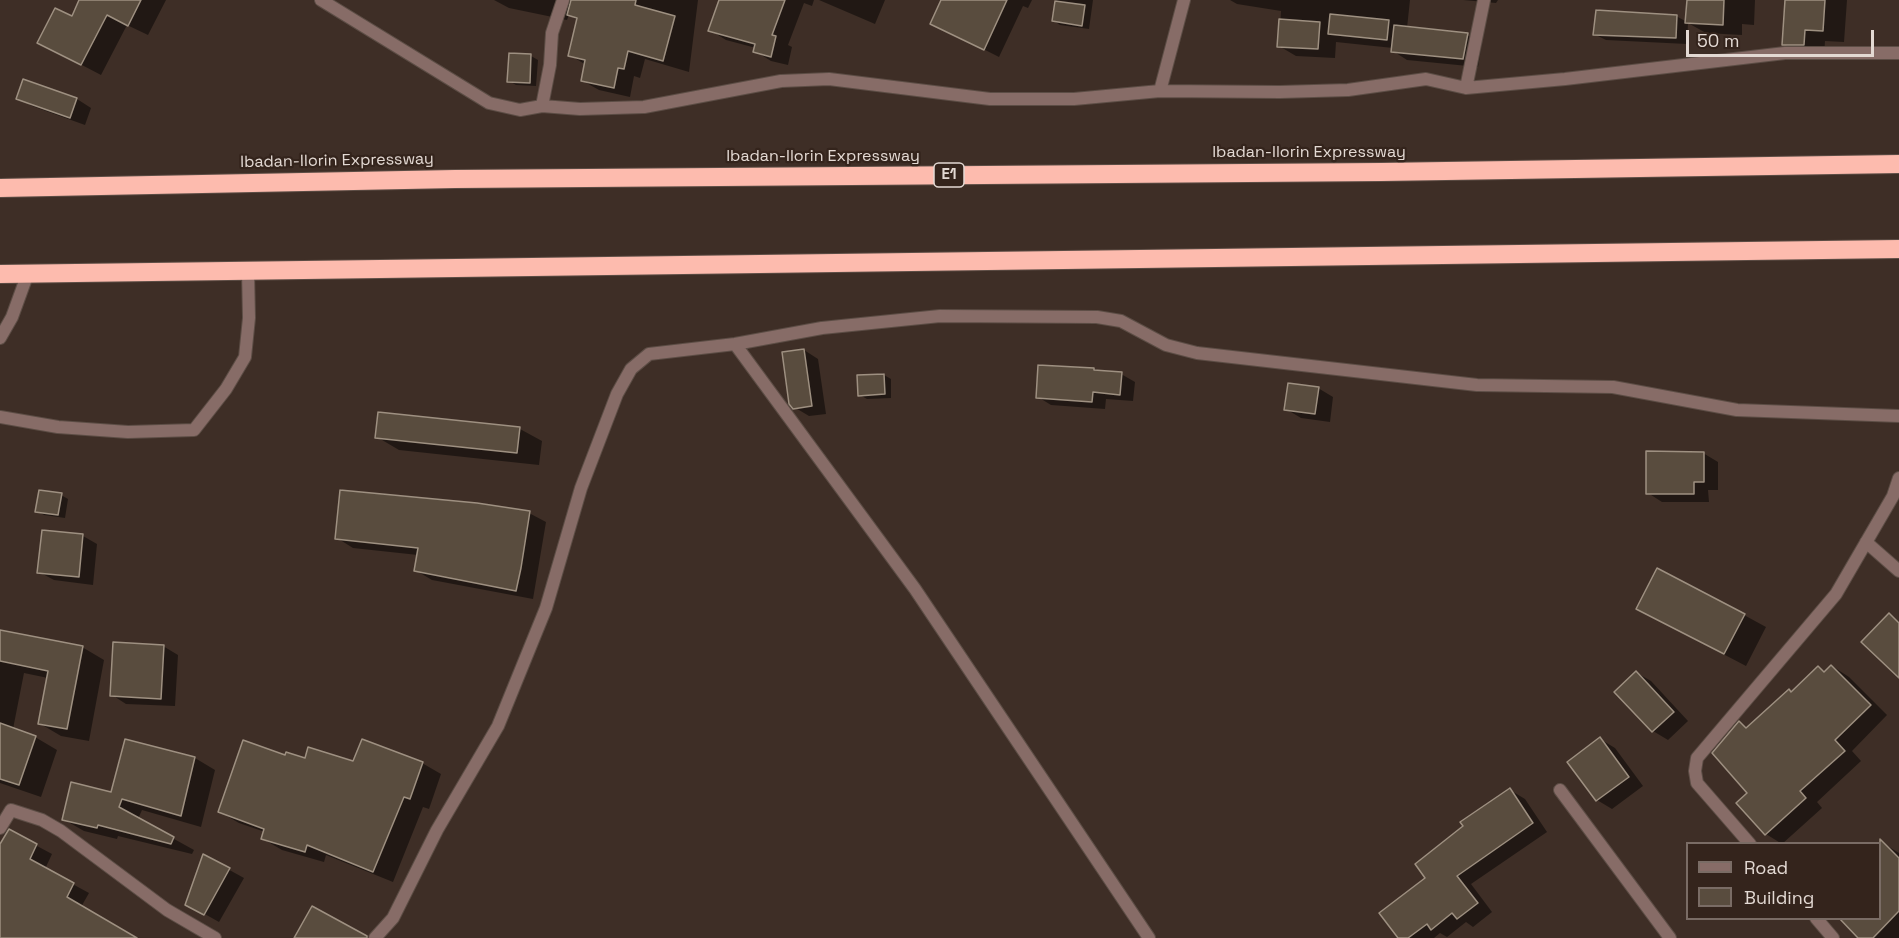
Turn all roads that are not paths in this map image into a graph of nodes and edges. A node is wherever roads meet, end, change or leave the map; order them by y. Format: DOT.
graph roads {
  1 [pos="321,0"];
  2 [pos="563,0"];
  3 [pos="1185,0"];
  4 [pos="1484,0"];
  5 [pos="1899,53"];
  6 [pos="1466,88"];
  7 [pos="1160,91"];
  8 [pos="542,106"];
  9 [pos="1899,164"];
  10 [pos="0,188"];
  11 [pos="1899,249"];
  12 [pos="248,271"];
  13 [pos="28,273"];
  14 [pos="0,274"];
  15 [pos="0,338"];
  16 [pos="735,344"];
  17 [pos="1899,416"];
  18 [pos="0,417"];
  19 [pos="1899,478"];
  20 [pos="1866,542"];
  21 [pos="1899,571"];
  22 [pos="1560,790"];
  23 [pos="0,828"];
  24 [pos="1749,842"];
  25 [pos="1818,920"];
  26 [pos="215,938"];
  27 [pos="375,938"];
  28 [pos="1149,938"];
  29 [pos="1670,938"];
  30 [pos="1833,938"];
  1 -- 8 [label="street"];
  2 -- 8 [label="street"];
  3 -- 7 [label="street"];
  4 -- 6 [label="street"];
  5 -- 6 [label="street"];
  6 -- 7 [label="street"];
  7 -- 8 [label="street"];
  9 -- 10 [label="highway, Ibadan-Ilorin Expressway / E1"];
  11 -- 12 [label="highway"];
  12 -- 13 [label="highway"];
  12 -- 18 [label="street"];
  13 -- 14 [label="highway"];
  13 -- 15 [label="street"];
  16 -- 17 [label="street"];
  16 -- 27 [label="street"];
  16 -- 28 [label="street"];
  19 -- 20 [label="street"];
  20 -- 21 [label="street"];
  20 -- 24 [label="street"];
  22 -- 29 [label="street"];
  23 -- 26 [label="street"];
  25 -- 30 [label="street"];
}
